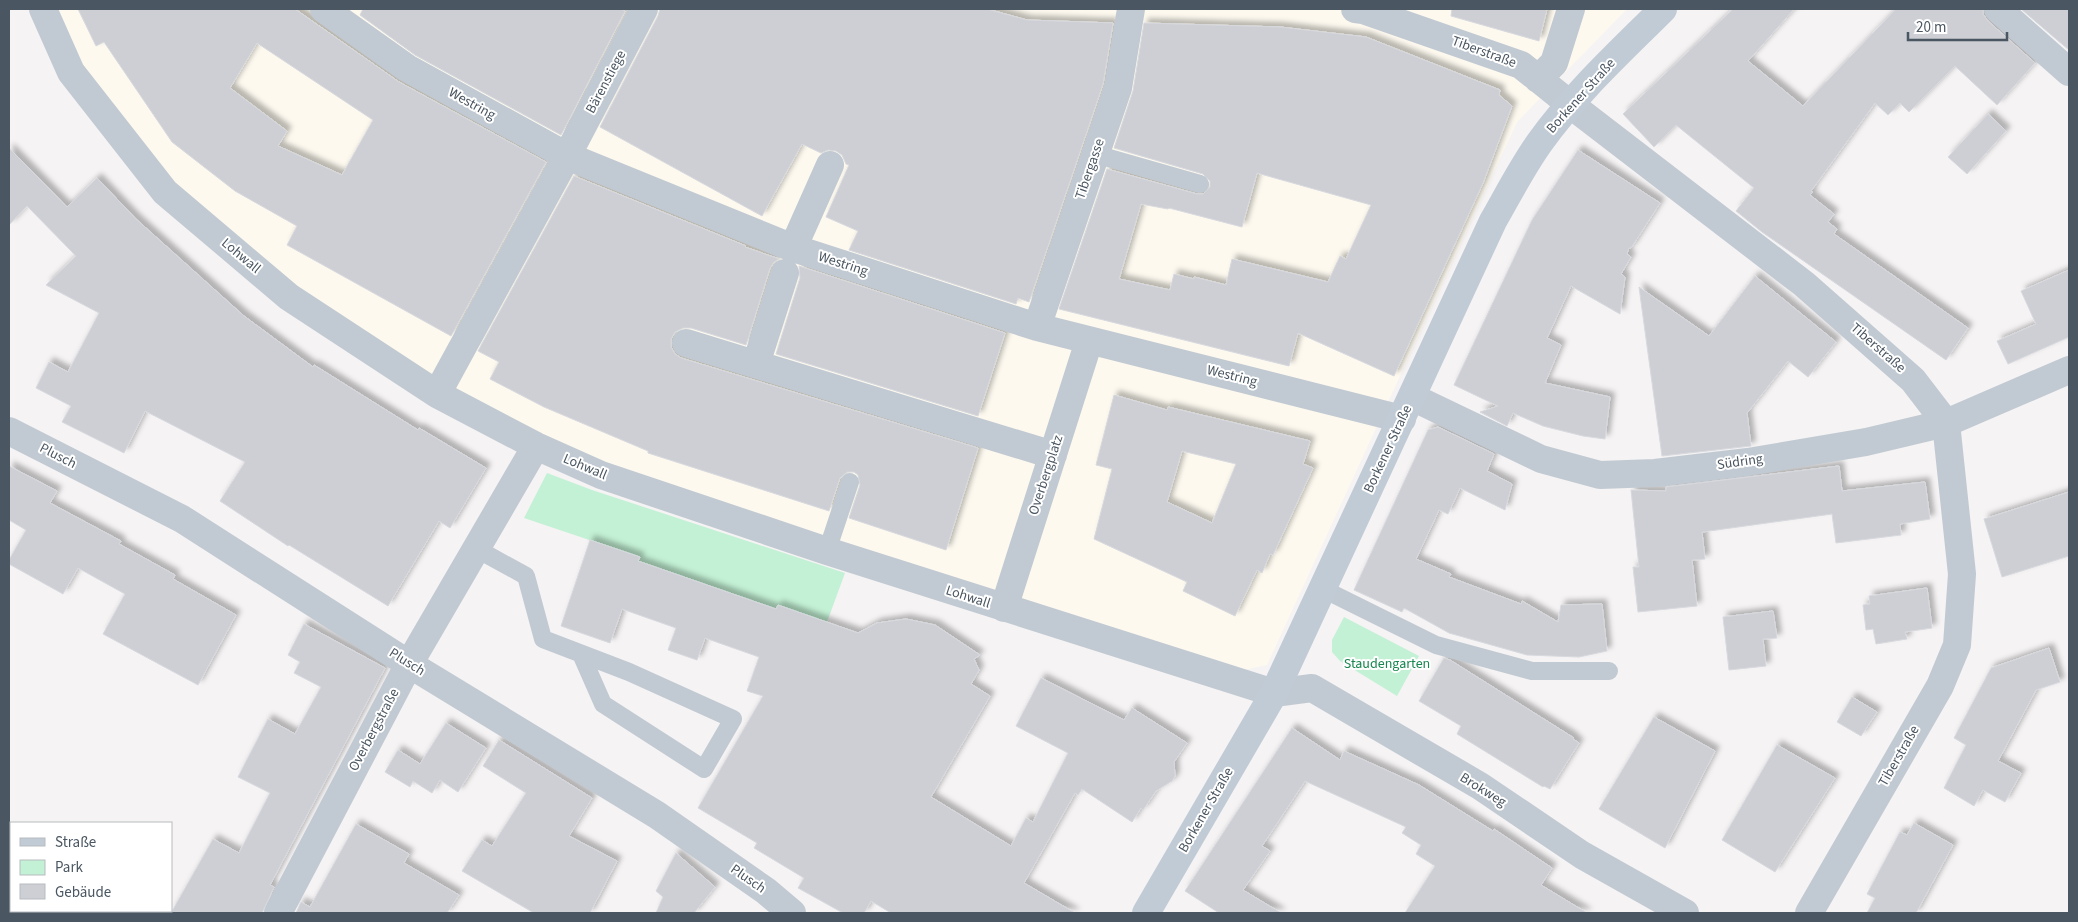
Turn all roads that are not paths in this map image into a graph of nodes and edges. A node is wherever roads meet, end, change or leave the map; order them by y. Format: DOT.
graph roads {
  1 [pos="43,9"];
  2 [pos="324,9"];
  3 [pos="644,9"];
  4 [pos="1131,9"];
  5 [pos="1355,9"];
  6 [pos="1571,9"];
  7 [pos="1662,9"];
  8 [pos="1998,9"];
  9 [pos="2069,72"];
  10 [pos="1538,79"];
  11 [pos="1570,105"];
  12 [pos="1095,154"];
  13 [pos="567,156"];
  14 [pos="830,166"];
  15 [pos="1200,184"];
  16 [pos="789,261"];
  17 [pos="1037,327"];
  18 [pos="1089,341"];
  19 [pos="686,343"];
  20 [pos="756,364"];
  21 [pos="2069,370"];
  22 [pos="438,394"];
  23 [pos="1407,408"];
  24 [pos="1946,423"];
  25 [pos="9,431"];
  26 [pos="536,446"];
  27 [pos="1053,455"];
  28 [pos="850,482"];
  29 [pos="477,549"];
  30 [pos="827,551"];
  31 [pos="1323,589"];
  32 [pos="1004,608"];
  33 [pos="582,654"];
  34 [pos="409,664"];
  35 [pos="1610,671"];
  36 [pos="1274,693"];
  37 [pos="278,913"];
  38 [pos="792,913"];
  39 [pos="1146,913"];
  40 [pos="1685,913"];
  41 [pos="1809,913"];
  1 -- 22 [label="street, Lohwall"];
  2 -- 13 [label="street, Westring"];
  3 -- 13 [label="street, Bärenstiege"];
  4 -- 12 [label="street, Tibergasse"];
  5 -- 10 [label="street, Tiberstraße"];
  6 -- 10 [label="street"];
  7 -- 11 [label="street, Borkener Straße"];
  8 -- 9 [label="street"];
  10 -- 11 [label="street, Tiberstraße"];
  11 -- 23 [label="street, Borkener Straße"];
  11 -- 24 [label="street, Tiberstraße"];
  12 -- 15 [label="lane"];
  12 -- 17 [label="street, Tibergasse"];
  13 -- 16 [label="street, Westring"];
  13 -- 22 [label="street, Bärenstiege"];
  14 -- 16 [label="street"];
  16 -- 17 [label="street, Westring"];
  16 -- 20 [label="street"];
  17 -- 18 [label="street, Westring"];
  18 -- 23 [label="street, Westring"];
  18 -- 27 [label="street, Overbergplatz"];
  19 -- 20 [label="street"];
  20 -- 27 [label="street"];
  21 -- 24 [label="street, Südring"];
  22 -- 26 [label="street, Lohwall"];
  23 -- 24 [label="street, Südring"];
  23 -- 31 [label="street, Borkener Straße"];
  24 -- 41 [label="street, Tiberstraße"];
  25 -- 34 [label="street, Plusch"];
  26 -- 29 [label="street, Overbergstraße"];
  26 -- 30 [label="street, Lohwall"];
  27 -- 32 [label="street, Overbergplatz"];
  28 -- 30 [label="lane"];
  29 -- 33 [label="lane"];
  29 -- 34 [label="street, Overbergstraße"];
  30 -- 32 [label="street, Lohwall"];
  31 -- 35 [label="lane"];
  31 -- 36 [label="street, Borkener Straße"];
  32 -- 36 [label="street, Lohwall"];
  33 -- 33 [label="lane"];
  34 -- 37 [label="street, Overbergstraße"];
  34 -- 38 [label="street, Plusch"];
  36 -- 39 [label="street, Borkener Straße"];
  36 -- 40 [label="street, Brokweg"];
}
